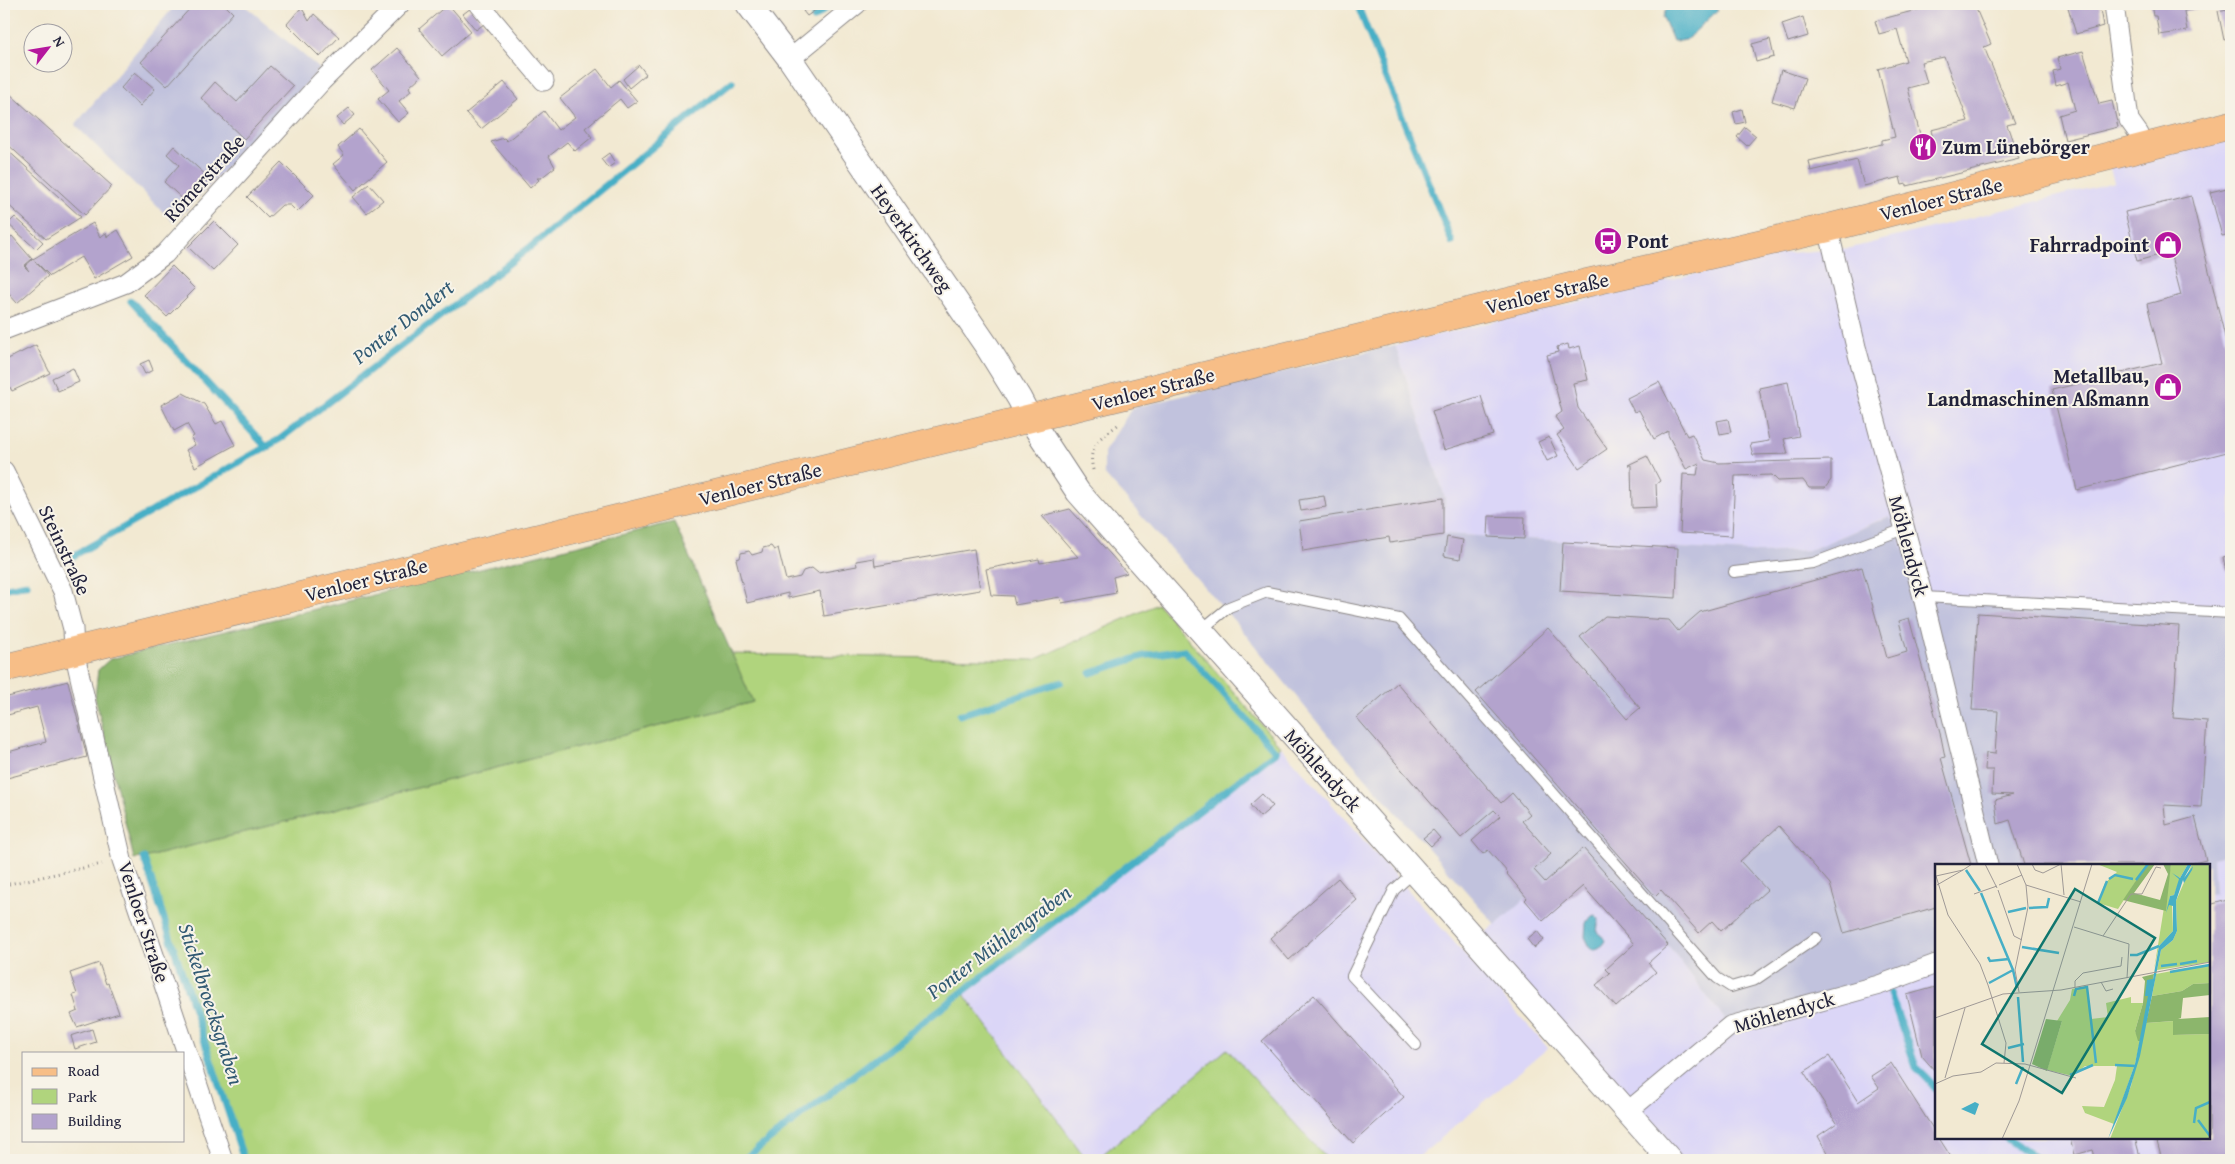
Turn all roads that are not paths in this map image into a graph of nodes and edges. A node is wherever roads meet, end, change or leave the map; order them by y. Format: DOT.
graph roads {
  1 [pos="400,4"];
  2 [pos="479,4"];
  3 [pos="748,4"];
  4 [pos="857,4"];
  5 [pos="2114,4"];
  6 [pos="790,60"];
  7 [pos="544,82"];
  8 [pos="2231,124"];
  9 [pos="2141,148"];
  10 [pos="1828,228"];
  11 [pos="4,330"];
  12 [pos="1030,419"];
  13 [pos="4,471"];
  14 [pos="1904,529"];
  15 [pos="1734,572"];
  16 [pos="1922,597"];
  17 [pos="2231,612"];
  18 [pos="1200,631"];
  19 [pos="74,651"];
  20 [pos="4,668"];
  21 [pos="1988,864"];
  22 [pos="1414,872"];
  23 [pos="1816,938"];
  24 [pos="1935,964"];
  25 [pos="1416,1045"];
  26 [pos="1627,1112"];
  27 [pos="223,1160"];
  28 [pos="1670,1160"];
  1 -- 11 [label="street, Römerstraße"];
  2 -- 7 [label="street"];
  3 -- 6 [label="street, Heyerkirchweg"];
  4 -- 6 [label="street"];
  5 -- 9 [label="street"];
  6 -- 12 [label="street, Heyerkirchweg"];
  8 -- 9 [label="main road, Venloer Straße"];
  9 -- 10 [label="main road, Venloer Straße"];
  10 -- 12 [label="main road, Venloer Straße"];
  10 -- 14 [label="street, Möhlendyck"];
  12 -- 18 [label="street, Möhlendyck"];
  12 -- 19 [label="main road, Venloer Straße"];
  13 -- 19 [label="street, Steinstraße"];
  14 -- 15 [label="lane"];
  14 -- 16 [label="street, Möhlendyck"];
  16 -- 17 [label="lane"];
  16 -- 21 [label="street, Möhlendyck"];
  18 -- 22 [label="street, Möhlendyck"];
  18 -- 23 [label="lane"];
  19 -- 20 [label="main road, Venloer Straße"];
  19 -- 27 [label="street, Venloer Straße"];
  22 -- 25 [label="lane"];
  22 -- 26 [label="street, Möhlendyck"];
  24 -- 26 [label="street, Möhlendyck"];
  26 -- 28 [label="street, Möhlendyck"];
}
